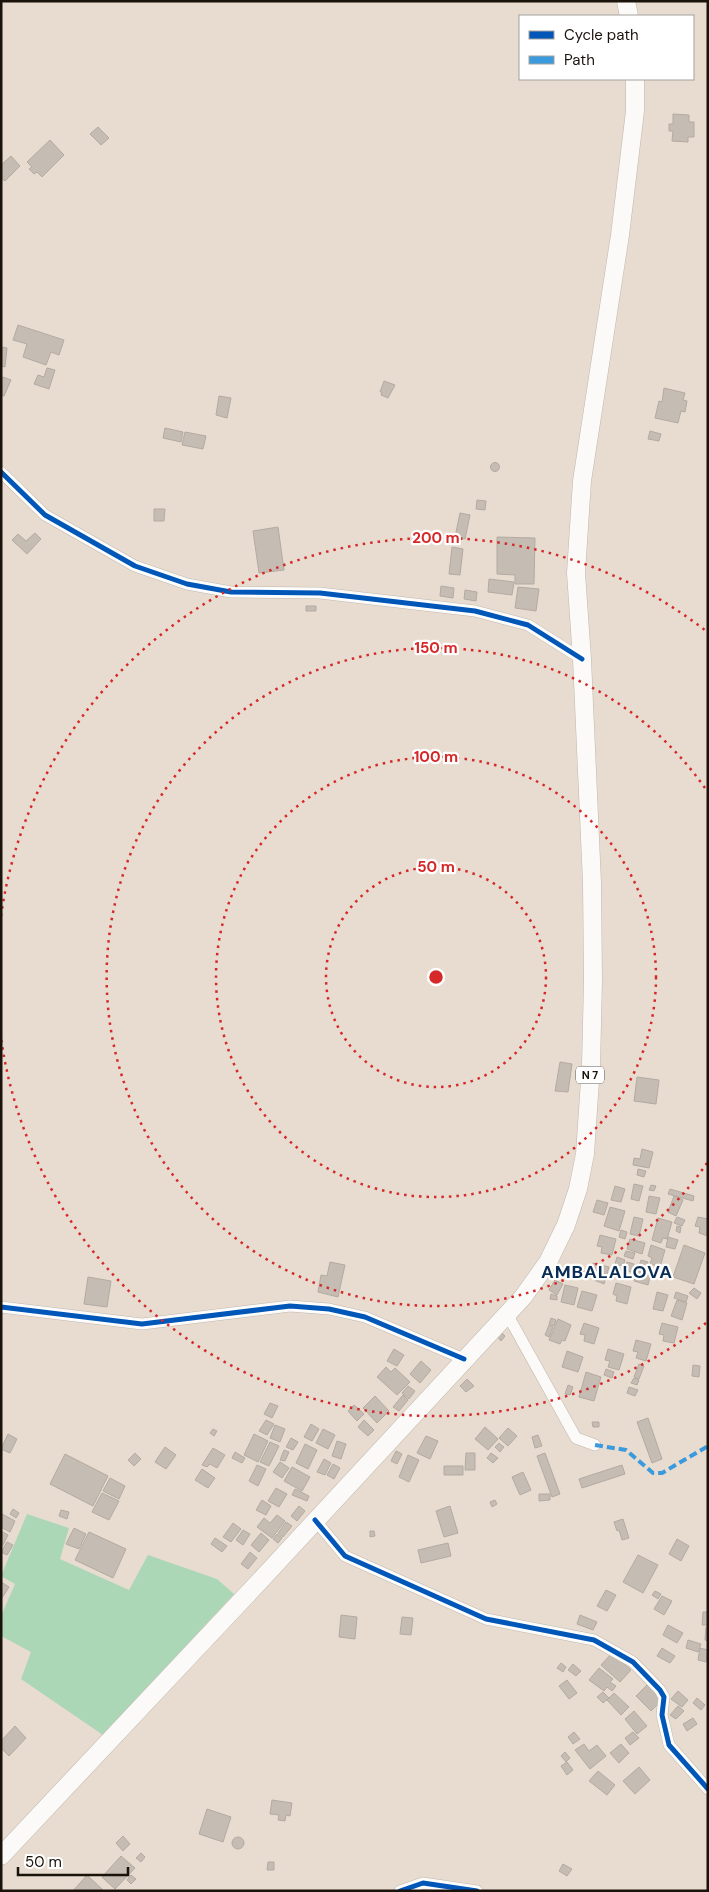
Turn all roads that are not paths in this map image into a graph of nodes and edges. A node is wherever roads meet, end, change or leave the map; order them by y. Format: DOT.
graph roads {
  1 [pos="626,1"];
  2 [pos="629,15"];
  3 [pos="635,80"];
  4 [pos="1,472"];
  5 [pos="582,659"];
  6 [pos="1,1307"];
  7 [pos="507,1314"];
  8 [pos="464,1358"];
  9 [pos="595,1445"];
  10 [pos="315,1520"];
  11 [pos="708,1789"];
  12 [pos="1,1856"];
  13 [pos="400,1891"];
  14 [pos="477,1891"];
  1 -- 2 [label="main road"];
  3 -- 5 [label="main road, N 7"];
  4 -- 5 [label="street"];
  5 -- 7 [label="main road, N 7"];
  6 -- 8 [label="street"];
  7 -- 8 [label="main road, N 7"];
  7 -- 9 [label="street"];
  8 -- 10 [label="main road, N 7"];
  10 -- 11 [label="street"];
  10 -- 12 [label="main road, N 7"];
  13 -- 14 [label="street"];
}
